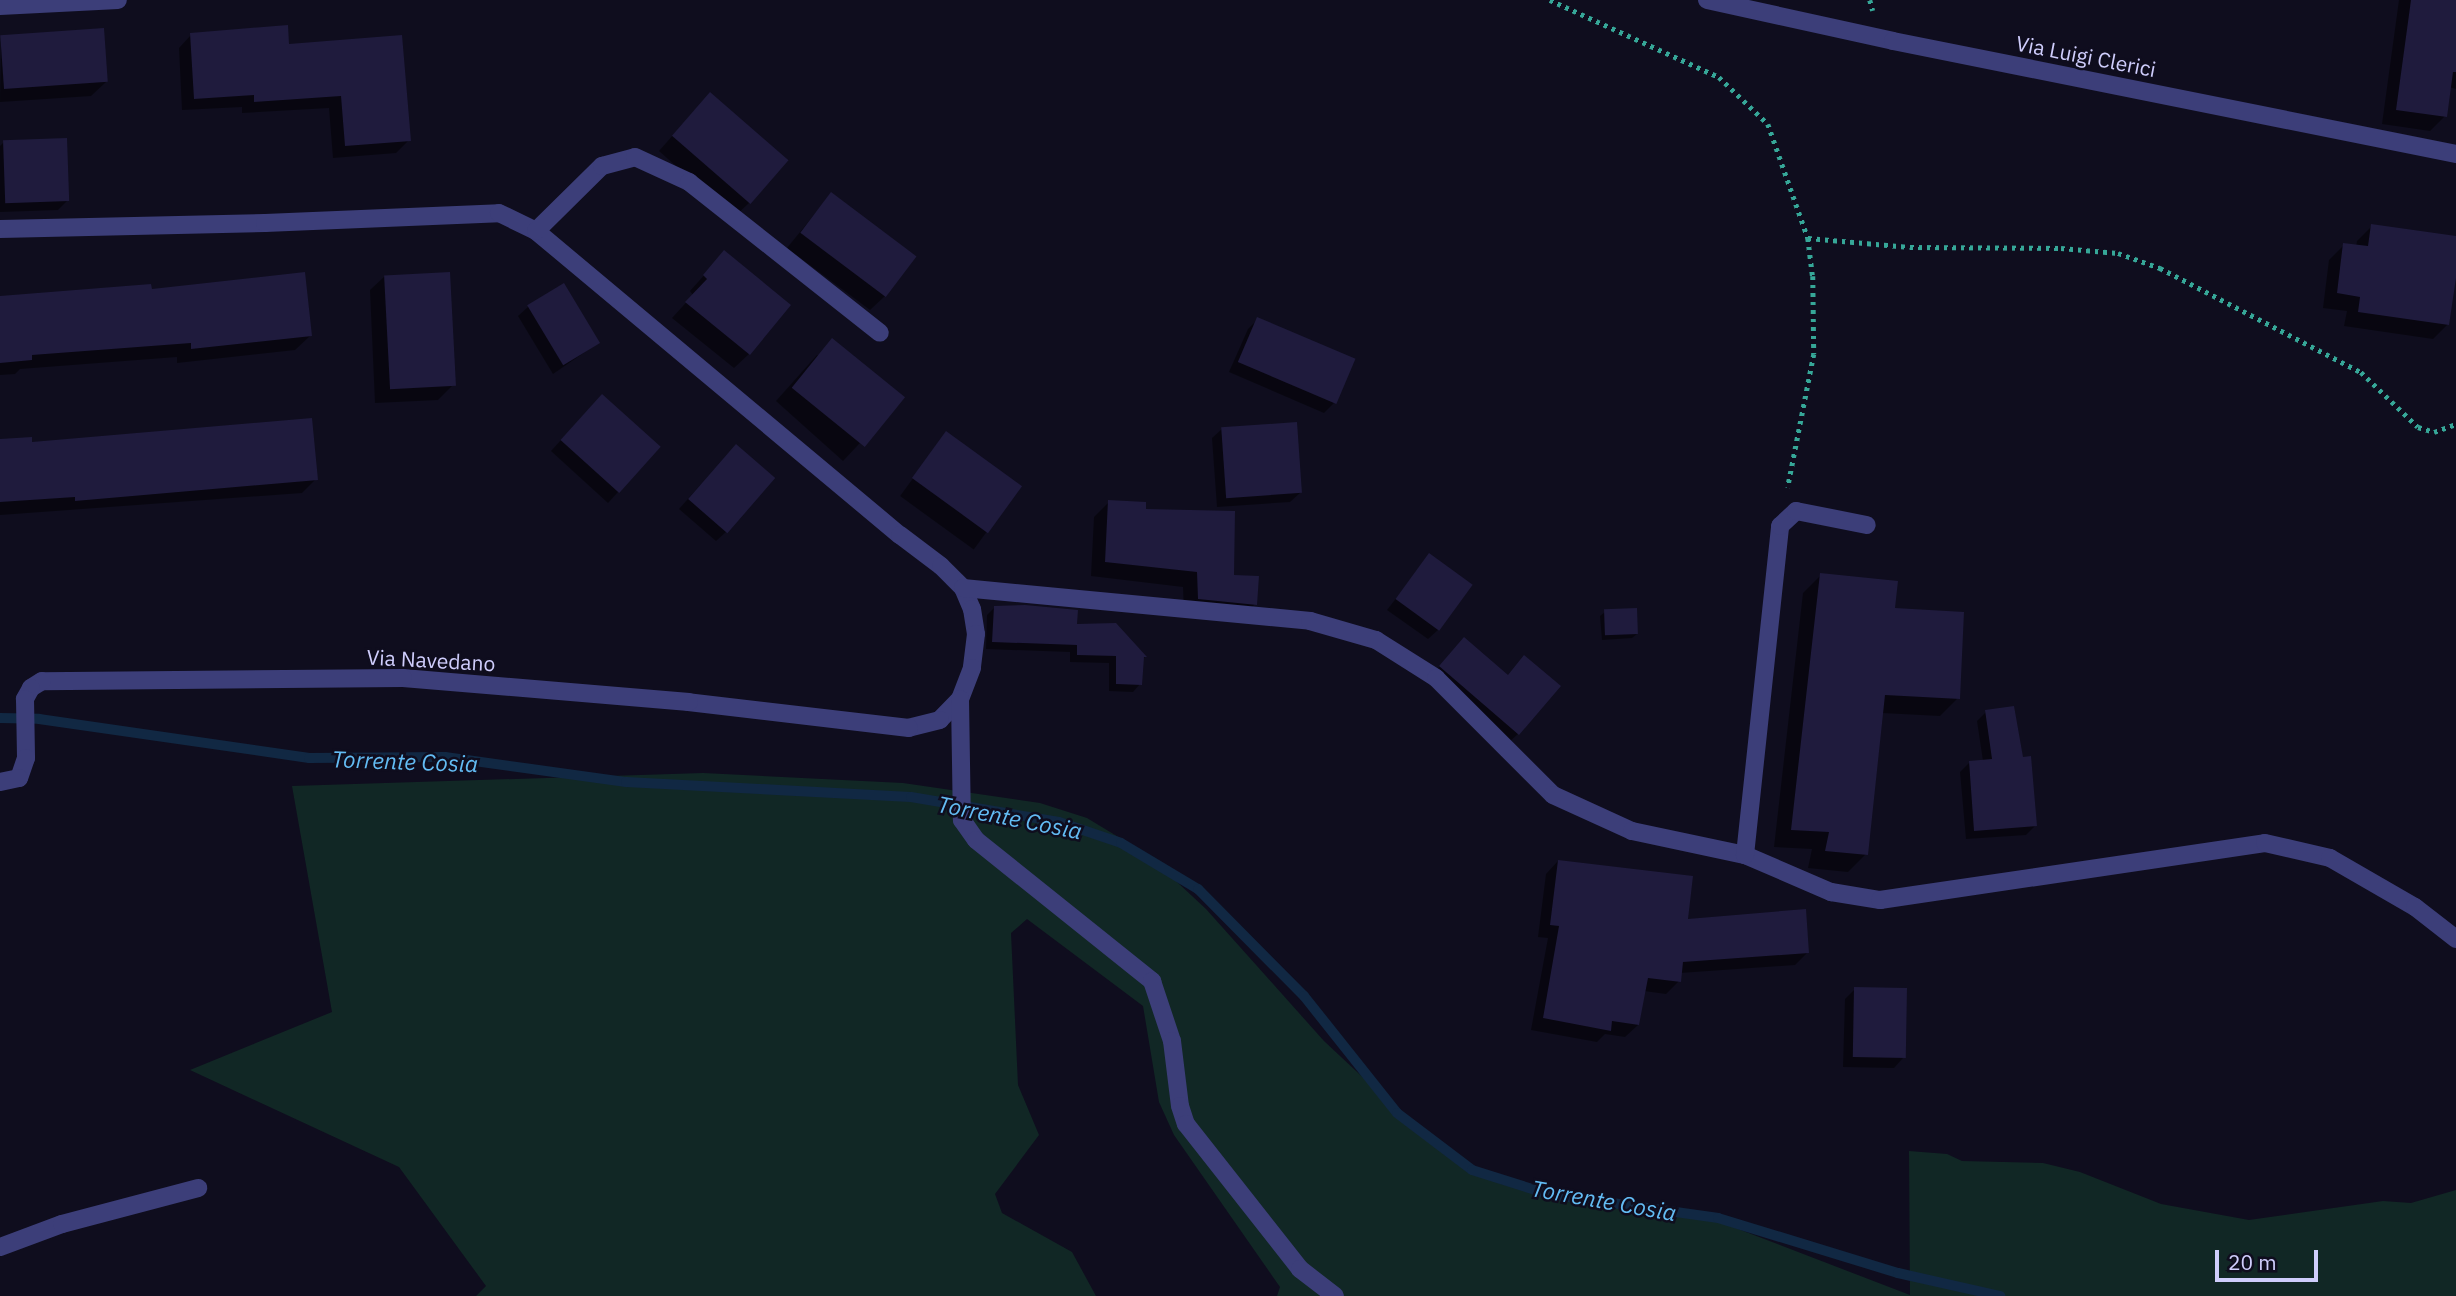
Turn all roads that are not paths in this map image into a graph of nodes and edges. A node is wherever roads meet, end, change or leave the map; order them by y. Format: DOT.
graph roads {
  1 [pos="118,0"];
  2 [pos="1707,0"];
  3 [pos="0,6"];
  4 [pos="2456,153"];
  5 [pos="0,229"];
  6 [pos="536,231"];
  7 [pos="880,333"];
  8 [pos="1867,525"];
  9 [pos="963,588"];
  10 [pos="960,699"];
  11 [pos="0,782"];
  12 [pos="1745,855"];
  13 [pos="2456,939"];
  14 [pos="198,1188"];
  15 [pos="0,1247"];
  16 [pos="1335,1296"];
  1 -- 3 [label="street"];
  2 -- 4 [label="street, Via Luigi Clerici"];
  5 -- 6 [label="street"];
  6 -- 7 [label="street"];
  6 -- 9 [label="street"];
  8 -- 12 [label="street"];
  9 -- 10 [label="street"];
  9 -- 12 [label="street"];
  10 -- 11 [label="street, Via Navedano"];
  10 -- 16 [label="street"];
  12 -- 13 [label="street"];
  14 -- 15 [label="street"];
}
